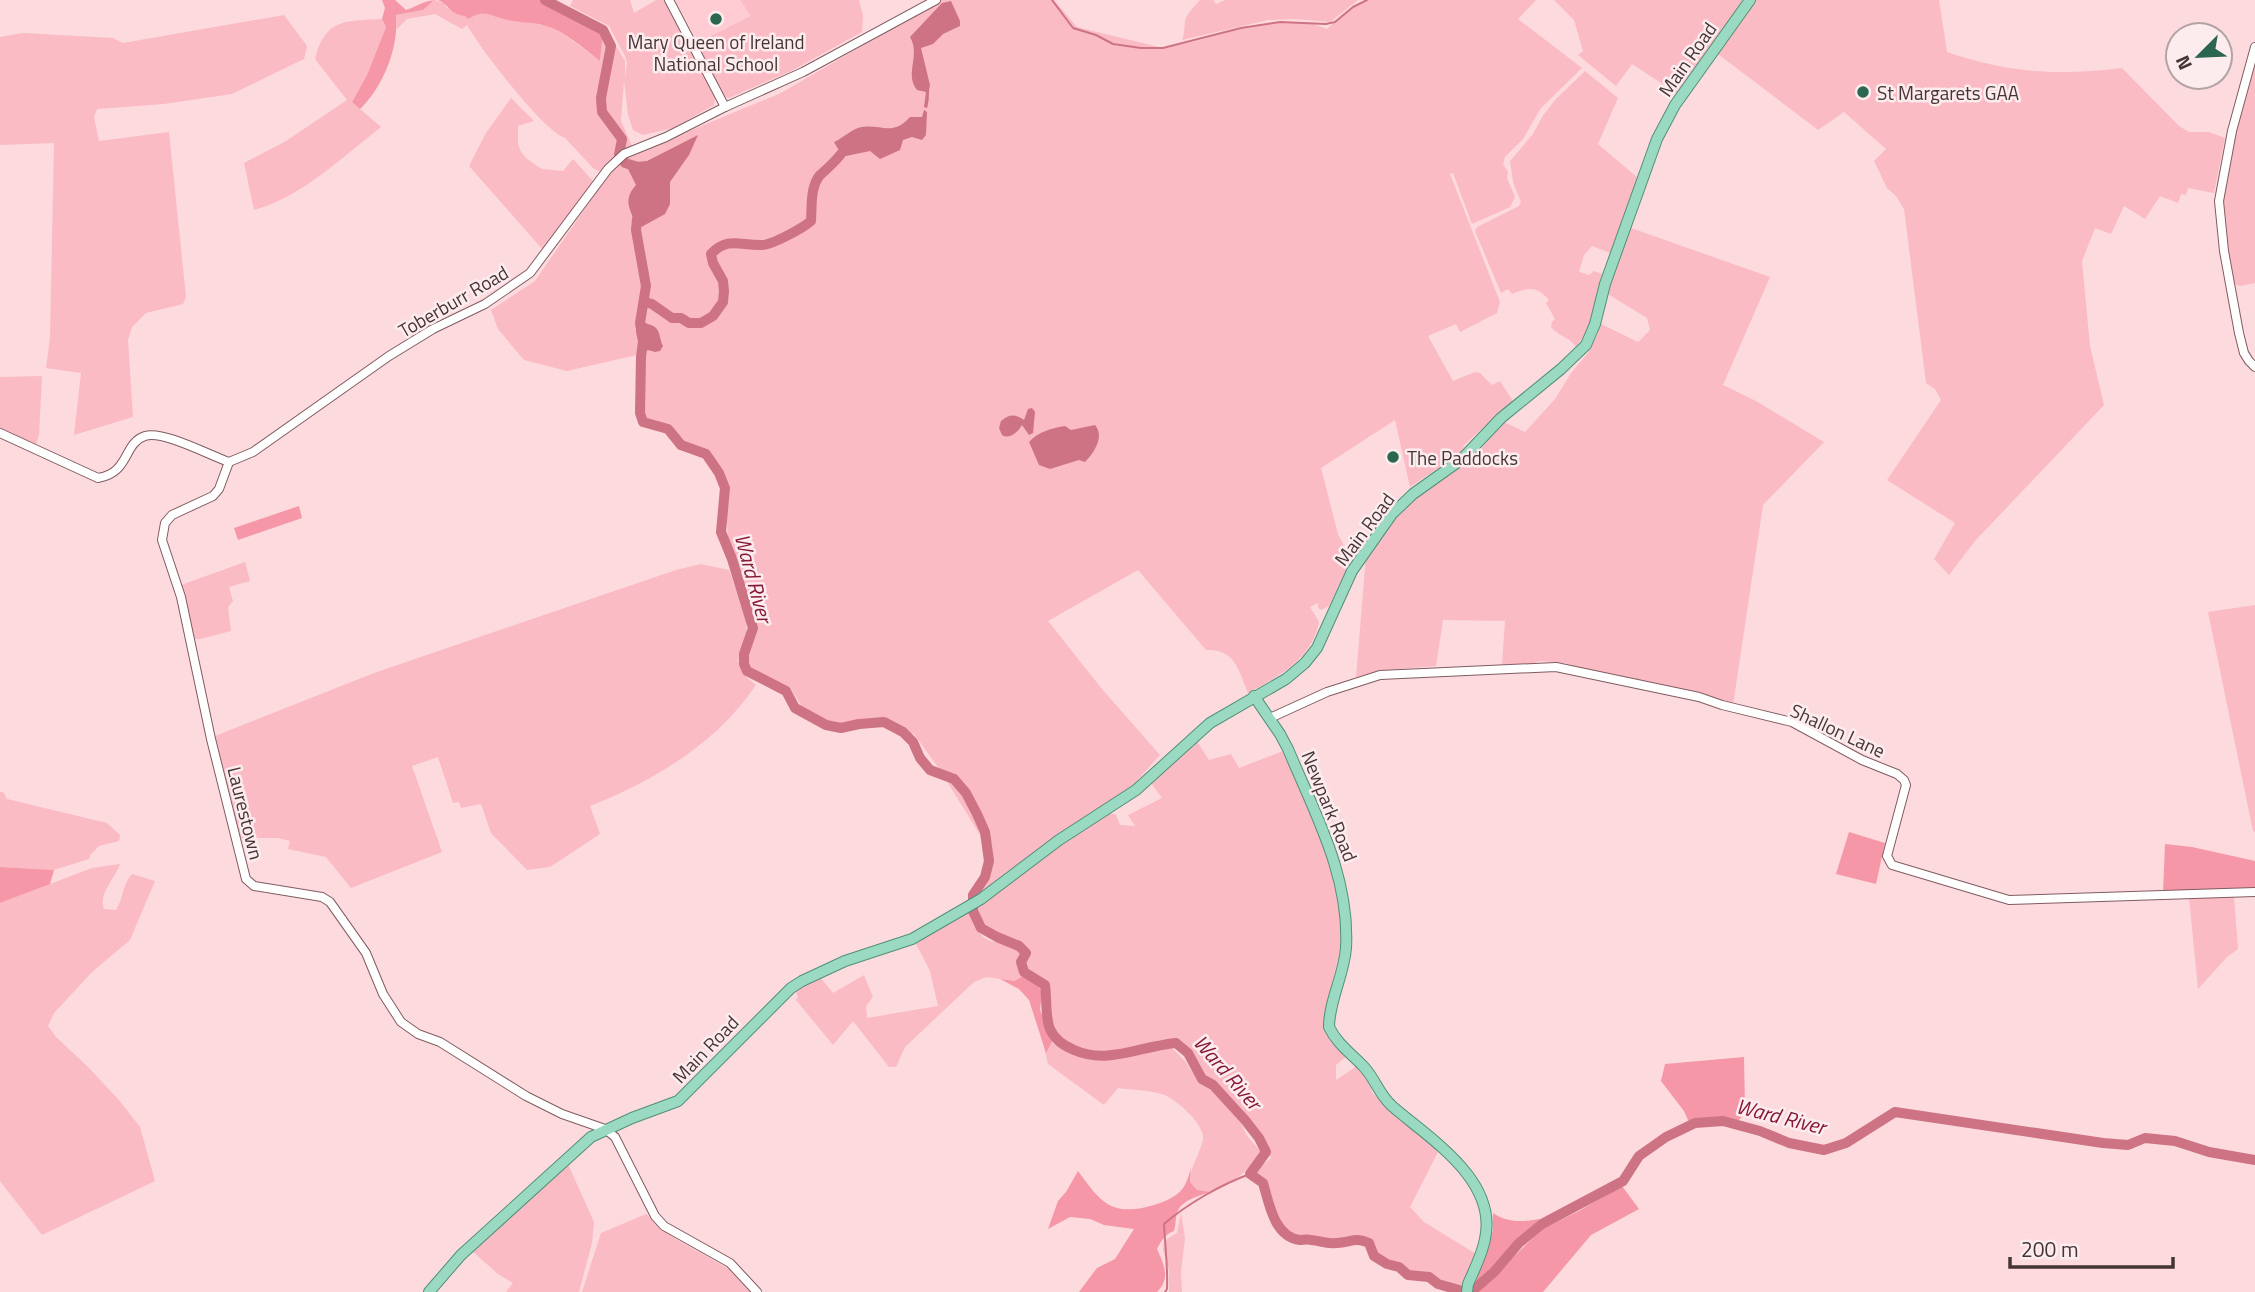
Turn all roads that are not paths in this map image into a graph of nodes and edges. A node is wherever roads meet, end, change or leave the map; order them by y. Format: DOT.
graph roads {
  1 [pos="669,0"];
  2 [pos="936,0"];
  3 [pos="1750,0"];
  4 [pos="2255,47"];
  5 [pos="725,107"];
  6 [pos="2255,368"];
  7 [pos="0,433"];
  8 [pos="229,462"];
  9 [pos="1254,696"];
  10 [pos="1270,718"];
  11 [pos="2255,892"];
  12 [pos="605,1129"];
  13 [pos="1467,1291"];
  14 [pos="429,1292"];
  15 [pos="757,1292"];
  1 -- 5 [label="street"];
  2 -- 5 [label="street, Toberburr Road"];
  3 -- 9 [label="main road, Main Road"];
  4 -- 6 [label="street"];
  5 -- 8 [label="street, Toberburr Road"];
  7 -- 8 [label="street"];
  8 -- 12 [label="street, Laurestown"];
  9 -- 10 [label="main road, Newpark Road"];
  9 -- 12 [label="main road, Main Road"];
  10 -- 11 [label="street, Shallon Lane"];
  10 -- 13 [label="main road, Newpark Road"];
  12 -- 14 [label="main road, Main Road"];
  12 -- 15 [label="street"];
}
